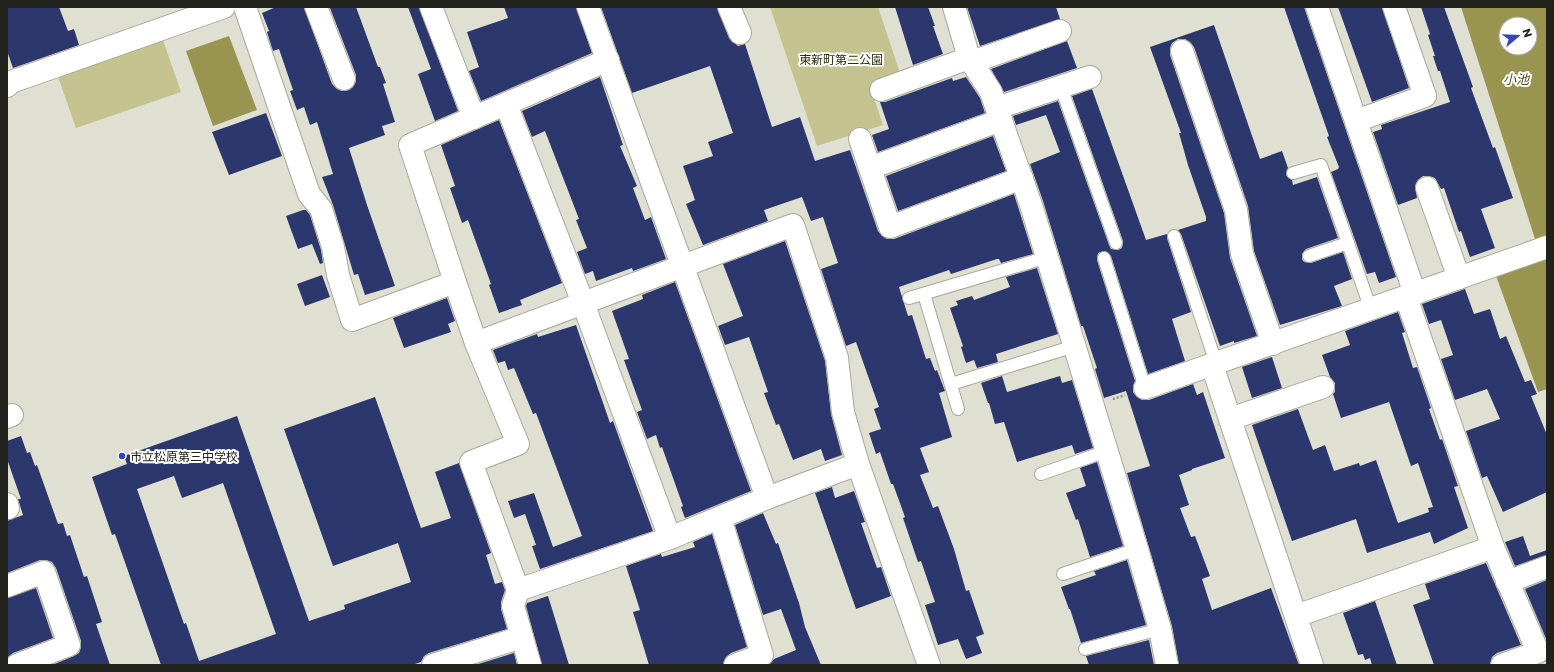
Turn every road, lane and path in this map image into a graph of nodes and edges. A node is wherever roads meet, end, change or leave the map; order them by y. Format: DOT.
graph roads {
  1 [pos="224,7"];
  2 [pos="245,7"];
  3 [pos="316,7"];
  4 [pos="431,7"];
  5 [pos="588,7"];
  6 [pos="729,7"];
  7 [pos="954,7"];
  8 [pos="1317,7"];
  9 [pos="1394,7"];
  10 [pos="1060,31"];
  11 [pos="740,33"];
  12 [pos="1182,51"];
  13 [pos="608,60"];
  14 [pos="971,60"];
  15 [pos="1090,77"];
  16 [pos="344,79"];
  17 [pos="7,86"];
  18 [pos="1061,87"];
  19 [pos="881,90"];
  20 [pos="506,104"];
  21 [pos="999,114"];
  22 [pos="474,118"];
  23 [pos="1356,121"];
  24 [pos="860,139"];
  25 [pos="870,168"];
  26 [pos="1293,173"];
  27 [pos="1022,178"];
  28 [pos="1427,188"];
  29 [pos="1174,236"];
  30 [pos="1116,242"];
  31 [pos="1348,243"];
  32 [pos="1547,247"];
  33 [pos="1309,256"];
  34 [pos="1048,257"];
  35 [pos="1104,258"];
  36 [pos="683,265"];
  37 [pos="1459,278"];
  38 [pos="455,282"];
  39 [pos="924,294"];
  40 [pos="1410,296"];
  41 [pos="909,298"];
  42 [pos="583,303"];
  43 [pos="1371,310"];
  44 [pos="476,343"];
  45 [pos="1273,344"];
  46 [pos="1075,346"];
  47 [pos="1214,364"];
  48 [pos="951,384"];
  49 [pos="1323,387"];
  50 [pos="1145,388"];
  51 [pos="1093,406"];
  52 [pos="958,409"];
  53 [pos="1230,419"];
  54 [pos="1107,451"];
  55 [pos="858,464"];
  56 [pos="1041,474"];
  57 [pos="767,498"];
  58 [pos="7,504"];
  59 [pos="7,508"];
  60 [pos="720,518"];
  61 [pos="670,538"];
  62 [pos="1493,548"];
  63 [pos="1138,549"];
  64 [pos="1547,567"];
  65 [pos="1063,574"];
  66 [pos="1507,582"];
  67 [pos="7,586"];
  68 [pos="518,590"];
  69 [pos="1296,616"];
  70 [pos="1160,629"];
  71 [pos="522,637"];
  72 [pos="1085,649"];
  73 [pos="1542,659"];
  74 [pos="439,664"];
  75 [pos="16,665"];
  76 [pos="530,665"];
  77 [pos="735,665"];
  78 [pos="929,665"];
  79 [pos="1168,665"];
  80 [pos="1312,665"];
  81 [pos="1502,665"];
  1 -- 17 [label="street"];
  2 -- 38 [label="street"];
  3 -- 16 [label="street"];
  4 -- 22 [label="street"];
  5 -- 13 [label="street"];
  6 -- 11 [label="street"];
  7 -- 14 [label="street"];
  8 -- 23 [label="street"];
  9 -- 23 [label="street"];
  10 -- 14 [label="street"];
  12 -- 45 [label="street"];
  13 -- 20 [label="street"];
  13 -- 36 [label="street"];
  14 -- 19 [label="street"];
  14 -- 21 [label="street"];
  15 -- 18 [label="street"];
  18 -- 21 [label="street"];
  18 -- 30 [label="lane"];
  20 -- 22 [label="street"];
  20 -- 42 [label="street"];
  21 -- 25 [label="street"];
  21 -- 27 [label="street"];
  22 -- 38 [label="street"];
  23 -- 40 [label="street"];
  24 -- 25 [label="street"];
  25 -- 27 [label="street"];
  26 -- 31 [label="lane"];
  27 -- 34 [label="street"];
  28 -- 37 [label="street"];
  29 -- 47 [label="lane"];
  31 -- 33 [label="lane"];
  31 -- 43 [label="lane"];
  32 -- 37 [label="street"];
  34 -- 39 [label="lane"];
  34 -- 46 [label="street"];
  35 -- 50 [label="lane"];
  36 -- 42 [label="street"];
  36 -- 55 [label="street"];
  36 -- 57 [label="street"];
  37 -- 40 [label="street"];
  38 -- 44 [label="street"];
  39 -- 41 [label="lane"];
  39 -- 48 [label="lane"];
  40 -- 43 [label="street"];
  40 -- 62 [label="street"];
  42 -- 44 [label="street"];
  42 -- 61 [label="street"];
  43 -- 45 [label="street"];
  44 -- 68 [label="street"];
  45 -- 47 [label="street"];
  46 -- 48 [label="lane"];
  46 -- 51 [label="street"];
  47 -- 50 [label="street"];
  47 -- 53 [label="street"];
  48 -- 52 [label="lane"];
  49 -- 53 [label="street"];
  50 -- 51 [label="path"];
  51 -- 54 [label="street"];
  53 -- 69 [label="street"];
  54 -- 56 [label="lane"];
  54 -- 63 [label="street"];
  55 -- 57 [label="street"];
  55 -- 78 [label="street"];
  57 -- 60 [label="street"];
  58 -- 59 [label="street"];
  60 -- 61 [label="street"];
  60 -- 77 [label="street"];
  61 -- 68 [label="street"];
  62 -- 66 [label="street"];
  62 -- 69 [label="street"];
  63 -- 65 [label="lane"];
  63 -- 70 [label="street"];
  64 -- 66 [label="street"];
  66 -- 73 [label="street"];
  67 -- 75 [label="street"];
  68 -- 71 [label="street"];
  69 -- 80 [label="street"];
  70 -- 72 [label="lane"];
  70 -- 79 [label="street"];
  71 -- 74 [label="street"];
  71 -- 76 [label="street"];
  73 -- 81 [label="street"];
}
